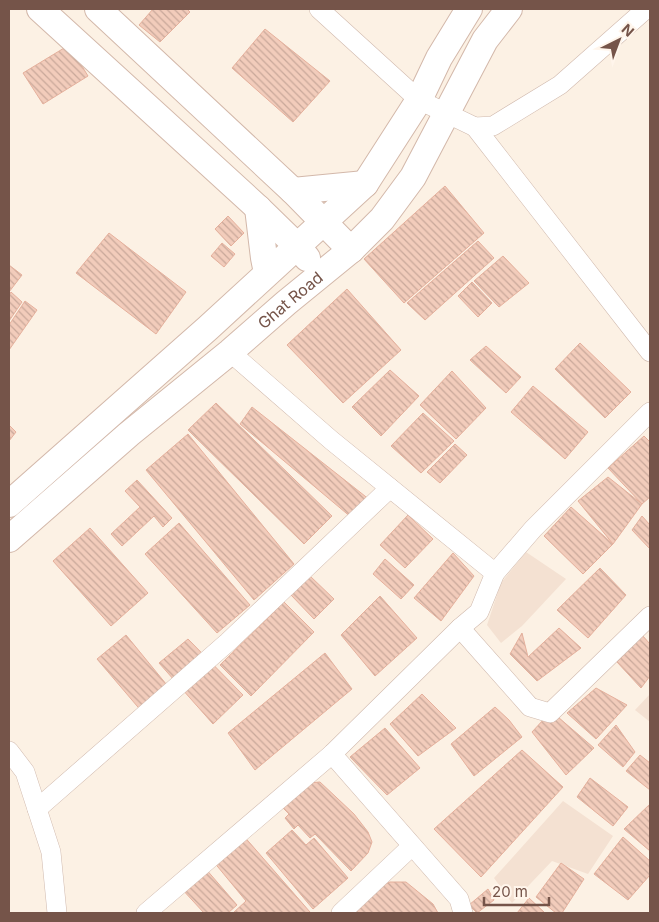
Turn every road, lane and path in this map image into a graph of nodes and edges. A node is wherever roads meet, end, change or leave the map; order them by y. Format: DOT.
graph roads {
  1 [pos="40,9"];
  2 [pos="98,9"];
  3 [pos="319,9"];
  4 [pos="468,9"];
  5 [pos="509,9"];
  6 [pos="646,9"];
  7 [pos="419,100"];
  8 [pos="446,114"];
  9 [pos="475,128"];
  10 [pos="365,184"];
  11 [pos="292,192"];
  12 [pos="258,208"];
  13 [pos="324,222"];
  14 [pos="297,246"];
  15 [pos="351,250"];
  16 [pos="267,273"];
  17 [pos="320,274"];
  18 [pos="230,352"];
  19 [pos="650,352"];
  20 [pos="650,412"];
  21 [pos="390,488"];
  22 [pos="9,504"];
  23 [pos="9,539"];
  24 [pos="495,573"];
  25 [pos="650,616"];
  26 [pos="460,628"];
  27 [pos="9,750"];
  28 [pos="332,754"];
  29 [pos="37,809"];
  30 [pos="412,846"];
  31 [pos="57,913"];
  32 [pos="146,913"];
  33 [pos="341,913"];
  34 [pos="463,913"];
  1 -- 12 [label="main road"];
  2 -- 11 [label="main road"];
  3 -- 7 [label="street"];
  4 -- 7 [label="main road, Ghat Road"];
  5 -- 8 [label="main road, Ghat Road"];
  6 -- 9 [label="street"];
  7 -- 8 [label="street"];
  7 -- 10 [label="main road, Ghat Road"];
  8 -- 9 [label="street"];
  8 -- 15 [label="main road, Ghat Road"];
  9 -- 19 [label="street"];
  10 -- 11 [label="main road"];
  10 -- 13 [label="main road, Ghat Road"];
  11 -- 13 [label="main road"];
  12 -- 14 [label="main road"];
  12 -- 16 [label="main road"];
  13 -- 14 [label="main road, Ghat Road"];
  13 -- 15 [label="main road"];
  14 -- 16 [label="main road, Ghat Road"];
  14 -- 17 [label="main road"];
  15 -- 17 [label="main road, Ghat Road"];
  16 -- 22 [label="main road, Ghat Road"];
  17 -- 18 [label="main road, Ghat Road"];
  18 -- 21 [label="street"];
  18 -- 23 [label="main road, Ghat Road"];
  20 -- 24 [label="street"];
  21 -- 24 [label="street"];
  21 -- 29 [label="street"];
  24 -- 26 [label="street"];
  25 -- 26 [label="street"];
  26 -- 28 [label="street"];
  27 -- 29 [label="street"];
  28 -- 30 [label="street"];
  28 -- 32 [label="street"];
  29 -- 31 [label="street"];
  30 -- 33 [label="street"];
  30 -- 34 [label="street"];
}
